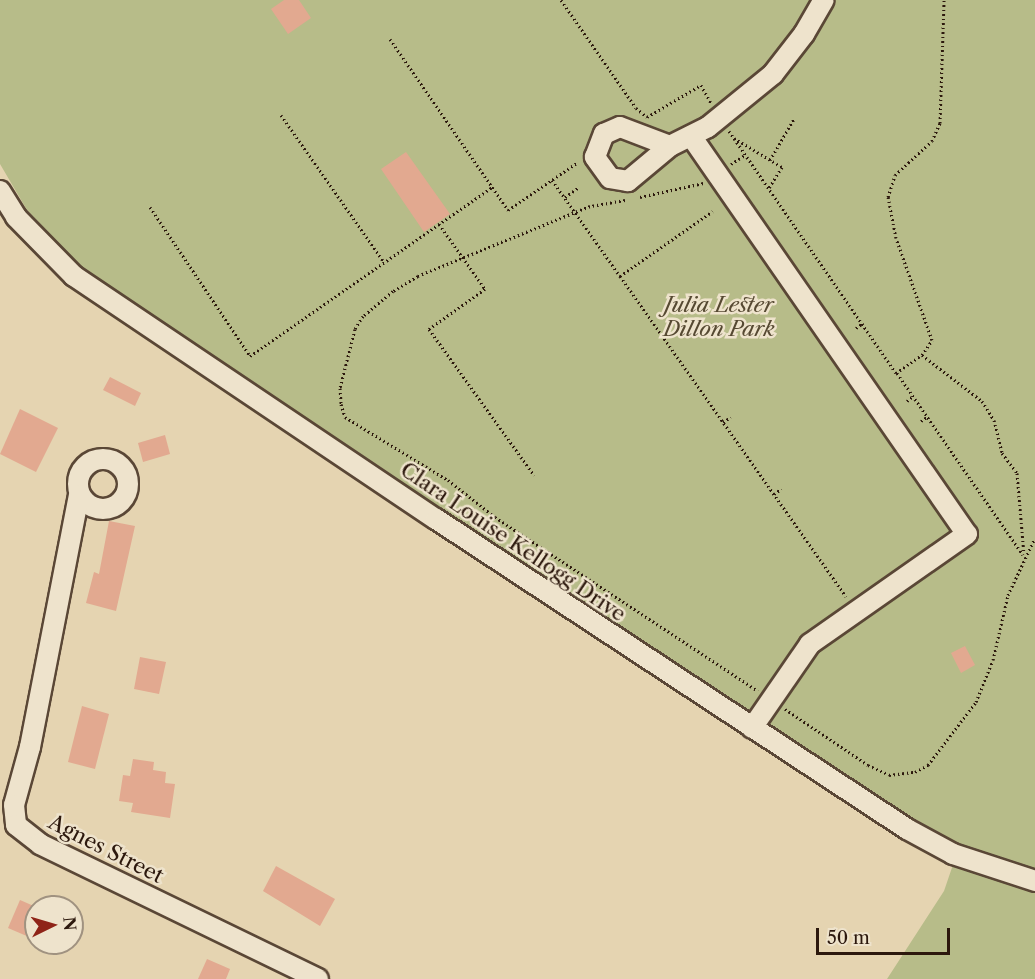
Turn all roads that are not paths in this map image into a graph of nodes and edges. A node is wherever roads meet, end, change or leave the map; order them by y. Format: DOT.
graph roads {
  1 [pos="824,0"];
  2 [pos="692,136"];
  3 [pos="670,146"];
  4 [pos="0,191"];
  5 [pos="79,495"];
  6 [pos="752,728"];
  7 [pos="7,816"];
  8 [pos="1035,881"];
  9 [pos="280,971"];
  10 [pos="318,979"];
  1 -- 2 [label="street"];
  2 -- 3 [label="street"];
  2 -- 6 [label="street"];
  4 -- 6 [label="street, Clara Louise Kellogg Drive"];
  5 -- 7 [label="street, Agnes Street"];
  6 -- 8 [label="street, Clara Louise Kellogg Drive"];
  7 -- 9 [label="street, Agnes Street"];
  9 -- 10 [label="street, Agnes Street"];
}
